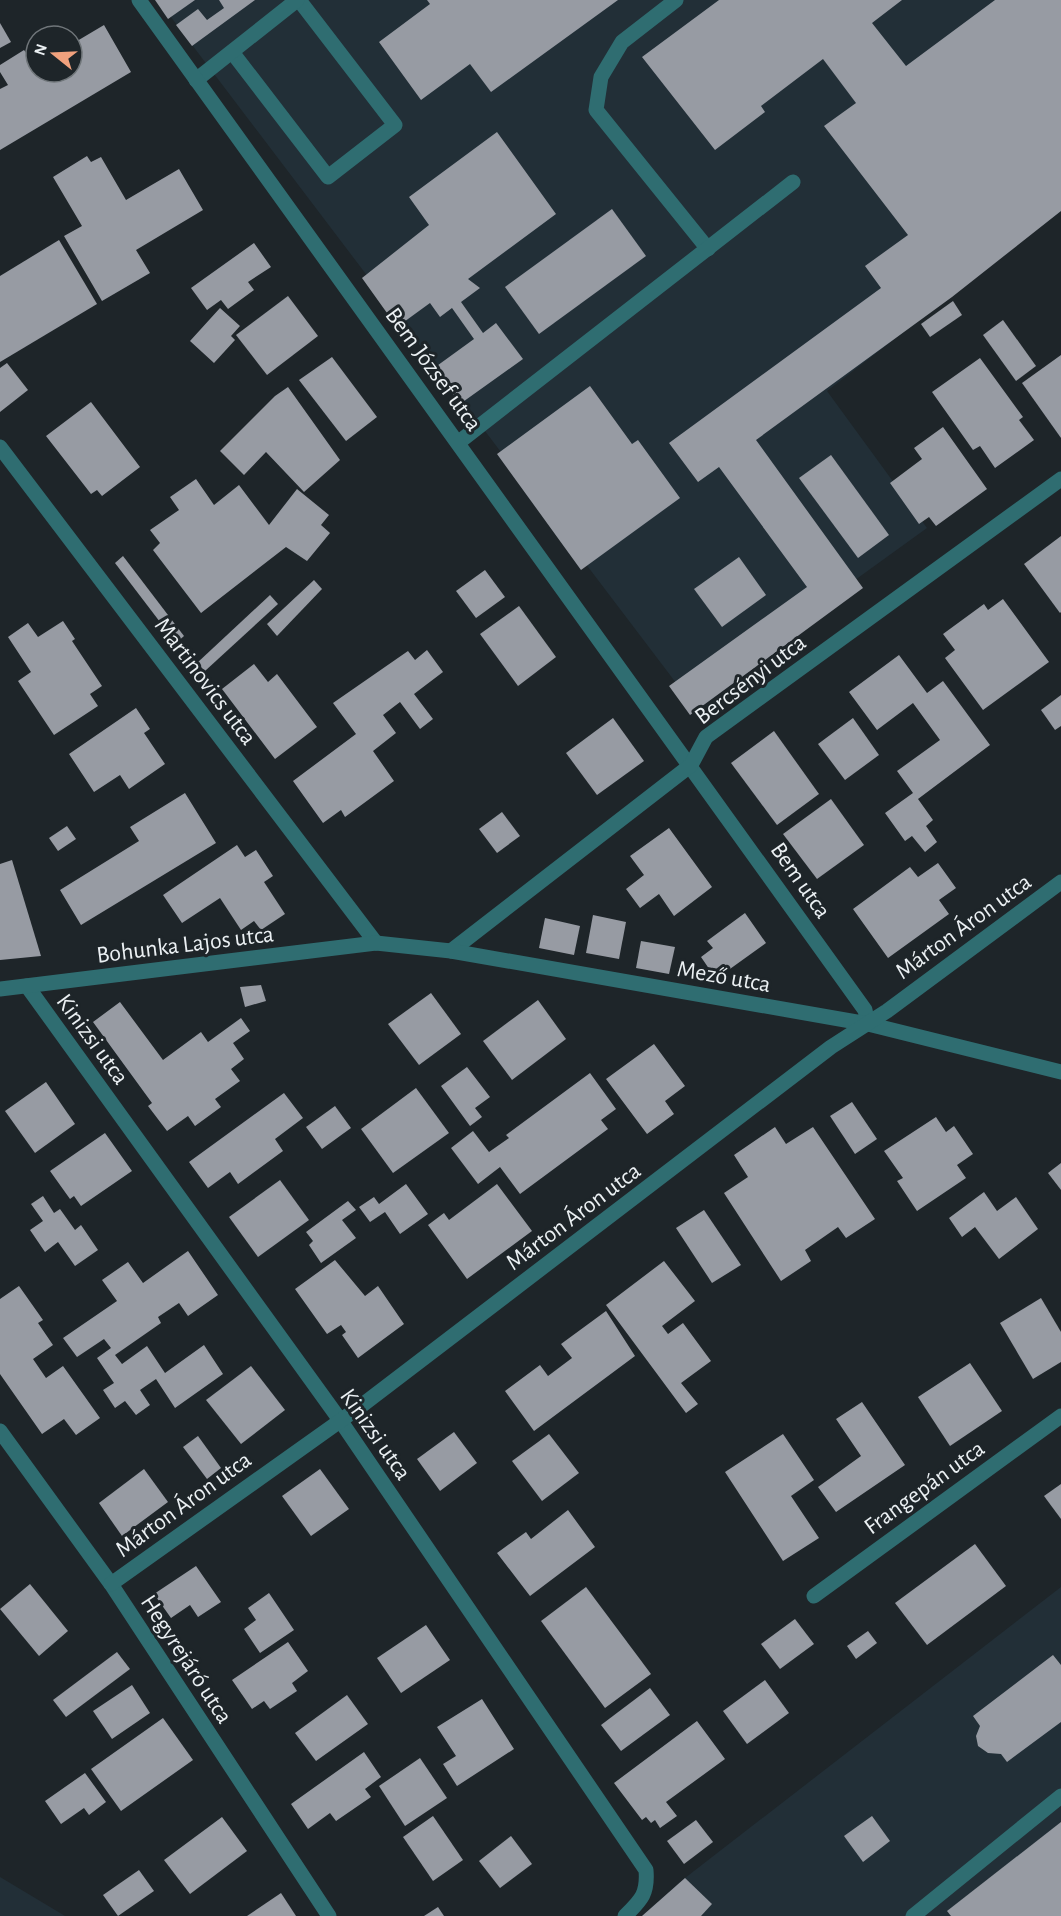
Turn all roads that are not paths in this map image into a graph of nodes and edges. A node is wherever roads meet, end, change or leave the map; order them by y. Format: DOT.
graph roads {
  1 [pos="139,0"];
  2 [pos="298,0"];
  3 [pos="676,0"];
  4 [pos="232,52"];
  5 [pos="196,80"];
  6 [pos="793,182"];
  7 [pos="708,249"];
  8 [pos="459,442"];
  9 [pos="0,447"];
  10 [pos="1061,479"];
  11 [pos="691,765"];
  12 [pos="1061,882"];
  13 [pos="376,943"];
  14 [pos="451,951"];
  15 [pos="27,986"];
  16 [pos="0,989"];
  17 [pos="868,1024"];
  18 [pos="1061,1072"];
  19 [pos="1061,1416"];
  20 [pos="340,1420"];
  21 [pos="0,1431"];
  22 [pos="111,1584"];
  23 [pos="813,1596"];
  24 [pos="1061,1796"];
  25 [pos="329,1916"];
  26 [pos="625,1916"];
  27 [pos="913,1916"];
  1 -- 5 [label="street, Bem József utca"];
  2 -- 4 [label="street"];
  2 -- 4 [label="street"];
  3 -- 7 [label="street"];
  4 -- 5 [label="street"];
  5 -- 8 [label="street, Bem József utca"];
  6 -- 7 [label="street"];
  7 -- 8 [label="street"];
  8 -- 11 [label="street, Bem József utca"];
  9 -- 13 [label="street, Martinovics utca"];
  10 -- 11 [label="street, Bercsényi utca"];
  11 -- 14 [label="street, Bercsényi utca"];
  11 -- 17 [label="street, Bem utca"];
  12 -- 17 [label="street, Márton Áron utca"];
  13 -- 14 [label="street, Mező utca"];
  13 -- 15 [label="street, Bohunka Lajos utca"];
  14 -- 17 [label="street, Mező utca"];
  15 -- 16 [label="street, Bohunka Lajos utca"];
  15 -- 20 [label="street, Kinizsi utca"];
  17 -- 18 [label="street, Mező utca"];
  17 -- 20 [label="street, Márton Áron utca"];
  19 -- 23 [label="street, Frangepán utca"];
  20 -- 22 [label="street, Márton Áron utca"];
  20 -- 26 [label="street, Kinizsi utca"];
  21 -- 22 [label="street, Hegyrejáró utca"];
  22 -- 25 [label="street, Hegyrejáró utca"];
  24 -- 27 [label="street"];
}
